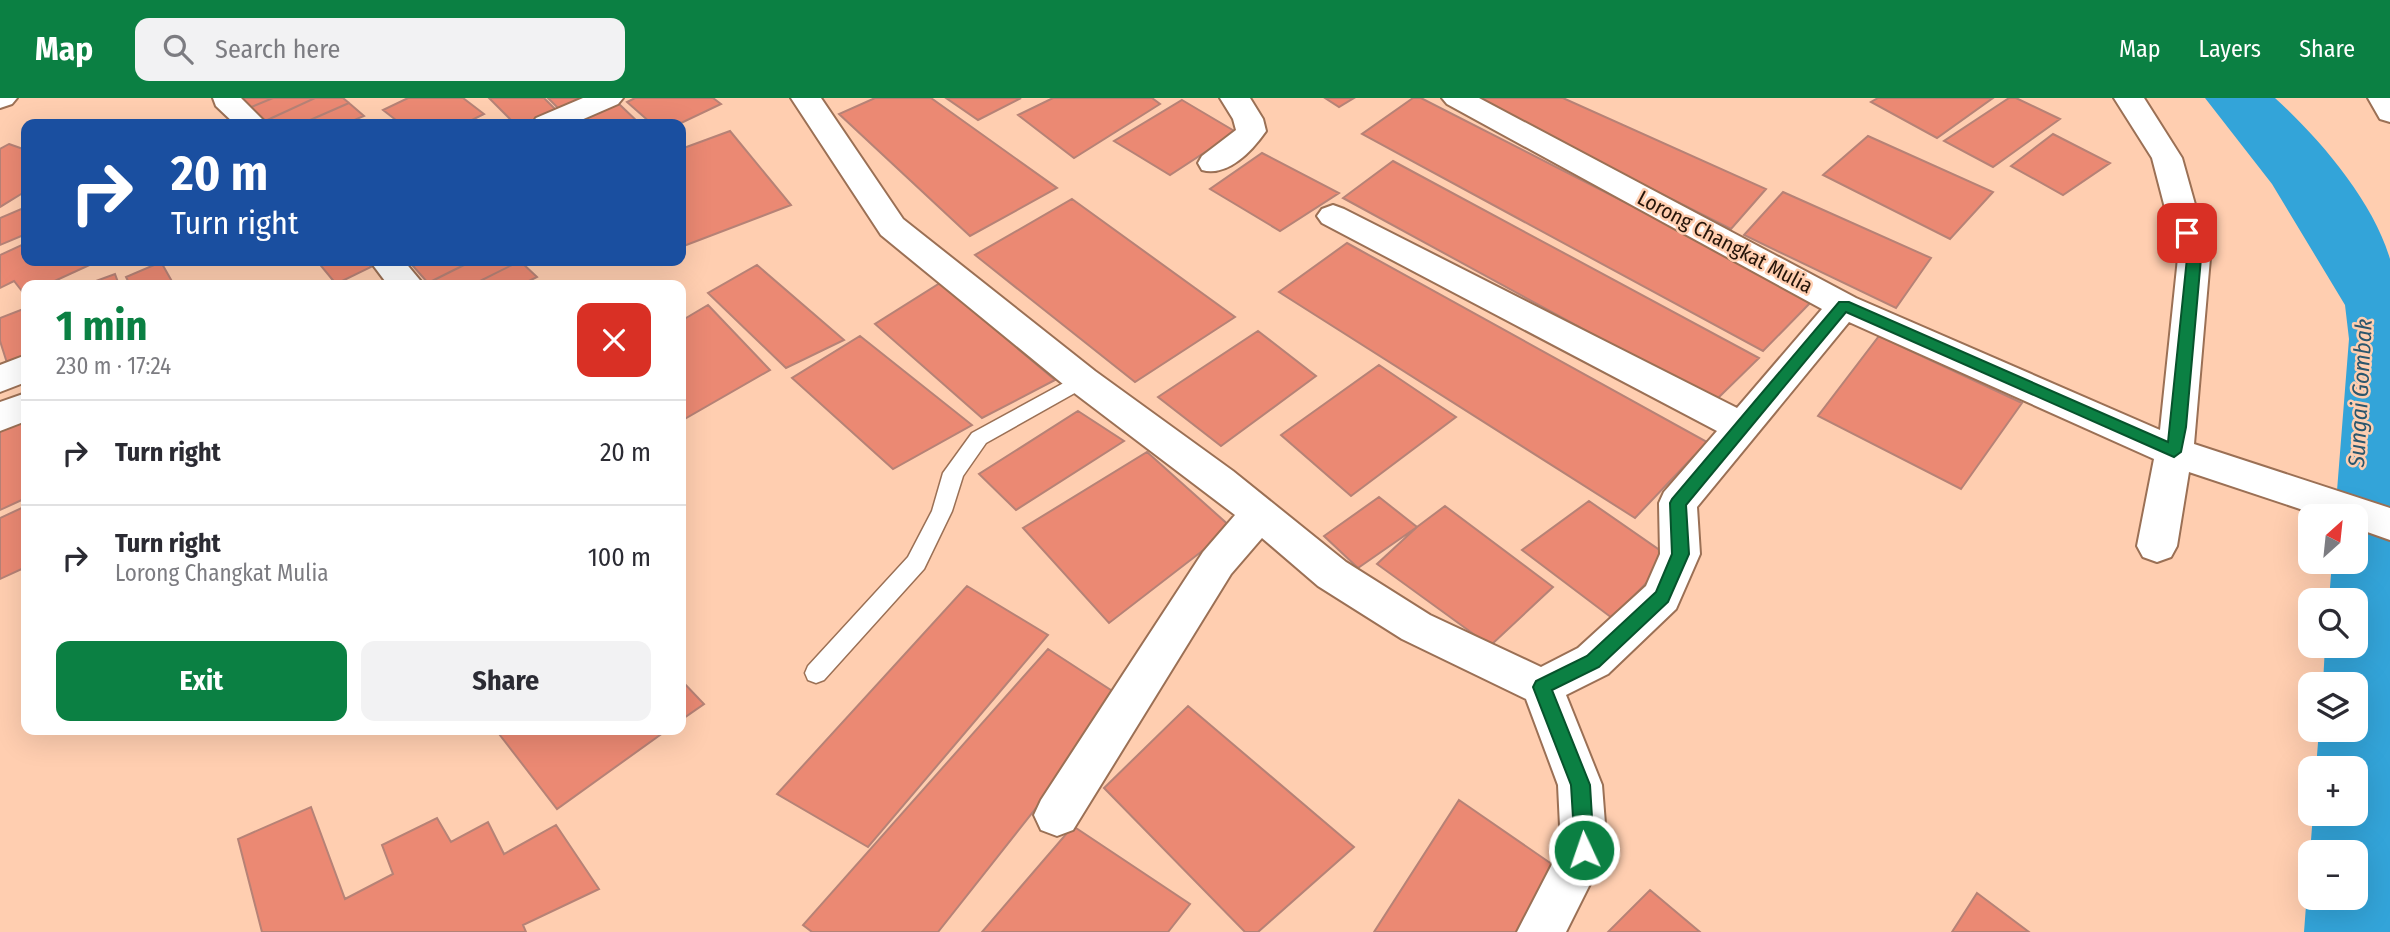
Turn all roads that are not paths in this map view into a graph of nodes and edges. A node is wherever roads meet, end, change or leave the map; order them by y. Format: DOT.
graph roads {
  1 [pos="608,98"];
  2 [pos="806,98"];
  3 [pos="1235,98"];
  4 [pos="1457,98"];
  5 [pos="2129,98"];
  6 [pos="226,100"];
  7 [pos="246,119"];
  8 [pos="559,119"];
  9 [pos="1213,163"];
  10 [pos="1333,216"];
  11 [pos="390,266"];
  12 [pos="403,280"];
  13 [pos="1844,306"];
  14 [pos="21,370"];
  15 [pos="0,379"];
  16 [pos="1082,380"];
  17 [pos="21,408"];
  18 [pos="0,417"];
  19 [pos="1741,427"];
  20 [pos="2174,452"];
  21 [pos="1259,514"];
  22 [pos="2390,524"];
  23 [pos="2157,546"];
  24 [pos="816,673"];
  25 [pos="1542,687"];
  26 [pos="1057,815"];
  27 [pos="1541,932"];
  1 -- 8 [label="street"];
  2 -- 16 [label="street"];
  3 -- 9 [label="street"];
  4 -- 13 [label="street, Lorong Changkat Mulia"];
  5 -- 20 [label="street"];
  6 -- 7 [label="street"];
  10 -- 19 [label="street"];
  11 -- 12 [label="street"];
  13 -- 19 [label="street"];
  13 -- 20 [label="street, Lorong Changkat Mulia"];
  14 -- 15 [label="street"];
  16 -- 21 [label="street"];
  16 -- 24 [label="lane"];
  17 -- 18 [label="street"];
  19 -- 25 [label="street"];
  20 -- 22 [label="street, Lorong Changkat Mulia"];
  20 -- 23 [label="street"];
  21 -- 25 [label="street"];
  21 -- 26 [label="street"];
  25 -- 27 [label="street"];
}
